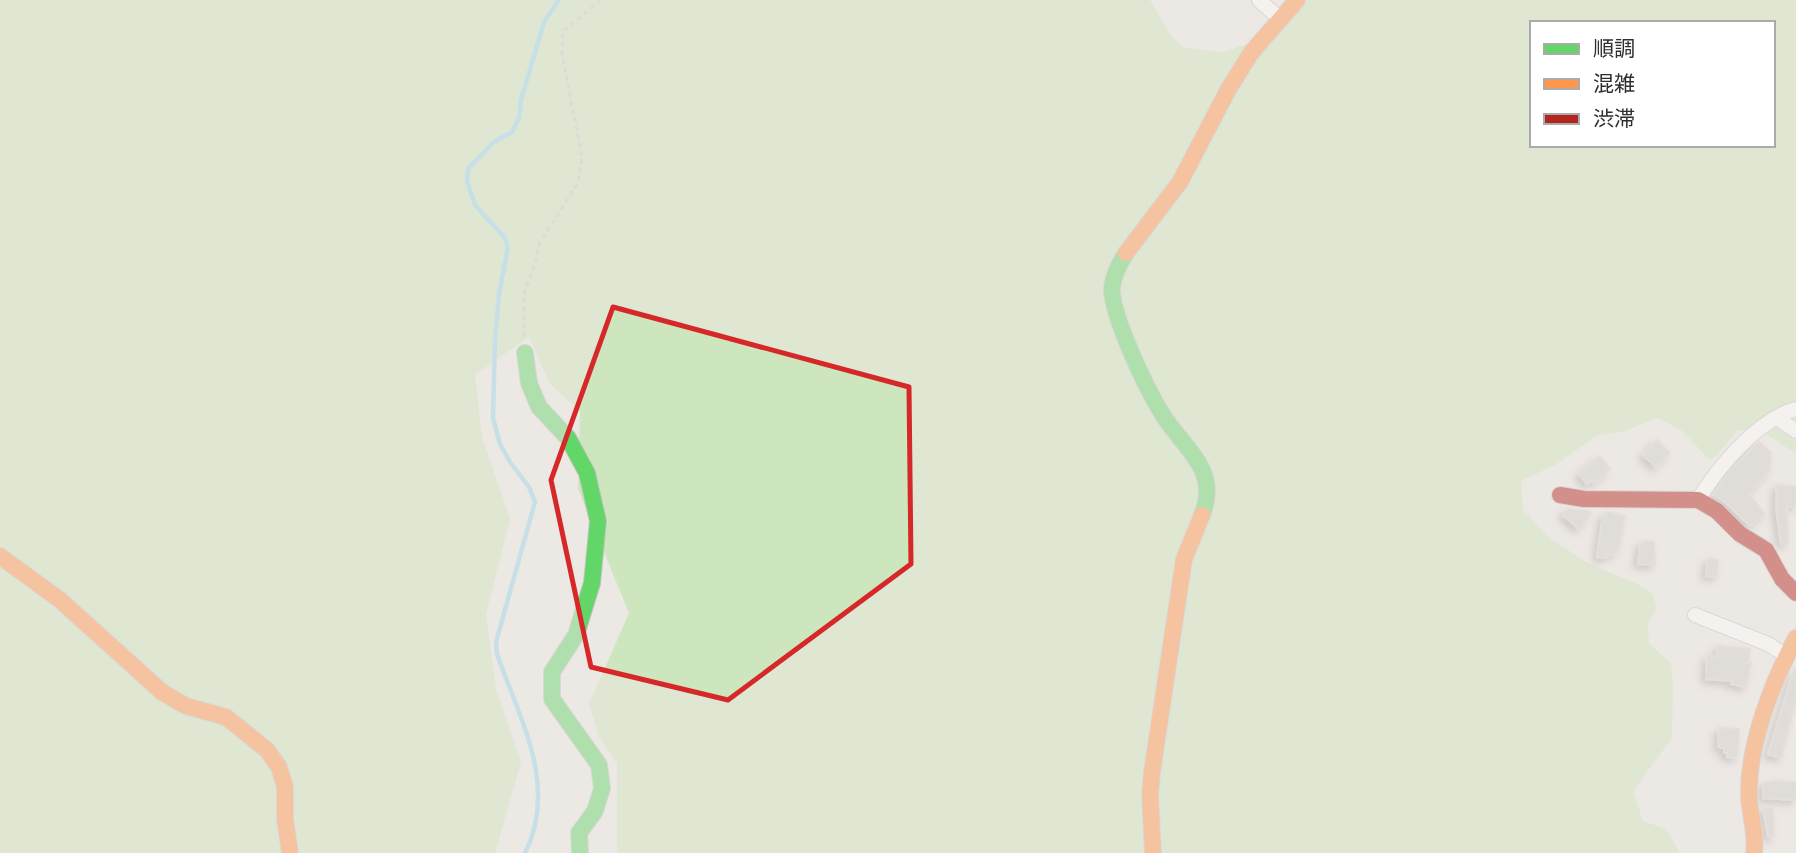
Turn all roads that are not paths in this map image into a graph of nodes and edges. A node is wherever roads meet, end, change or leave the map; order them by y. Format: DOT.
graph roads {
  1 [pos="1259,0"];
  2 [pos="1297,0"];
  3 [pos="1280,19"];
  4 [pos="525,353"];
  5 [pos="1796,410"];
  6 [pos="1777,418"];
  7 [pos="1796,431"];
  8 [pos="1560,495"];
  9 [pos="1698,500"];
  10 [pos="0,556"];
  11 [pos="1796,593"];
  12 [pos="1695,615"];
  13 [pos="1796,638"];
  14 [pos="1785,655"];
  15 [pos="290,853"];
  16 [pos="580,853"];
  17 [pos="1153,853"];
  18 [pos="1754,853"];
  1 -- 3 [label="street"];
  2 -- 3 [label="street"];
  3 -- 17 [label="street"];
  4 -- 16 [label="street"];
  5 -- 6 [label="street"];
  6 -- 7 [label="street"];
  6 -- 9 [label="street"];
  8 -- 9 [label="street"];
  9 -- 11 [label="street"];
  10 -- 15 [label="street"];
  12 -- 14 [label="street"];
  13 -- 14 [label="street"];
  14 -- 18 [label="street"];
}
